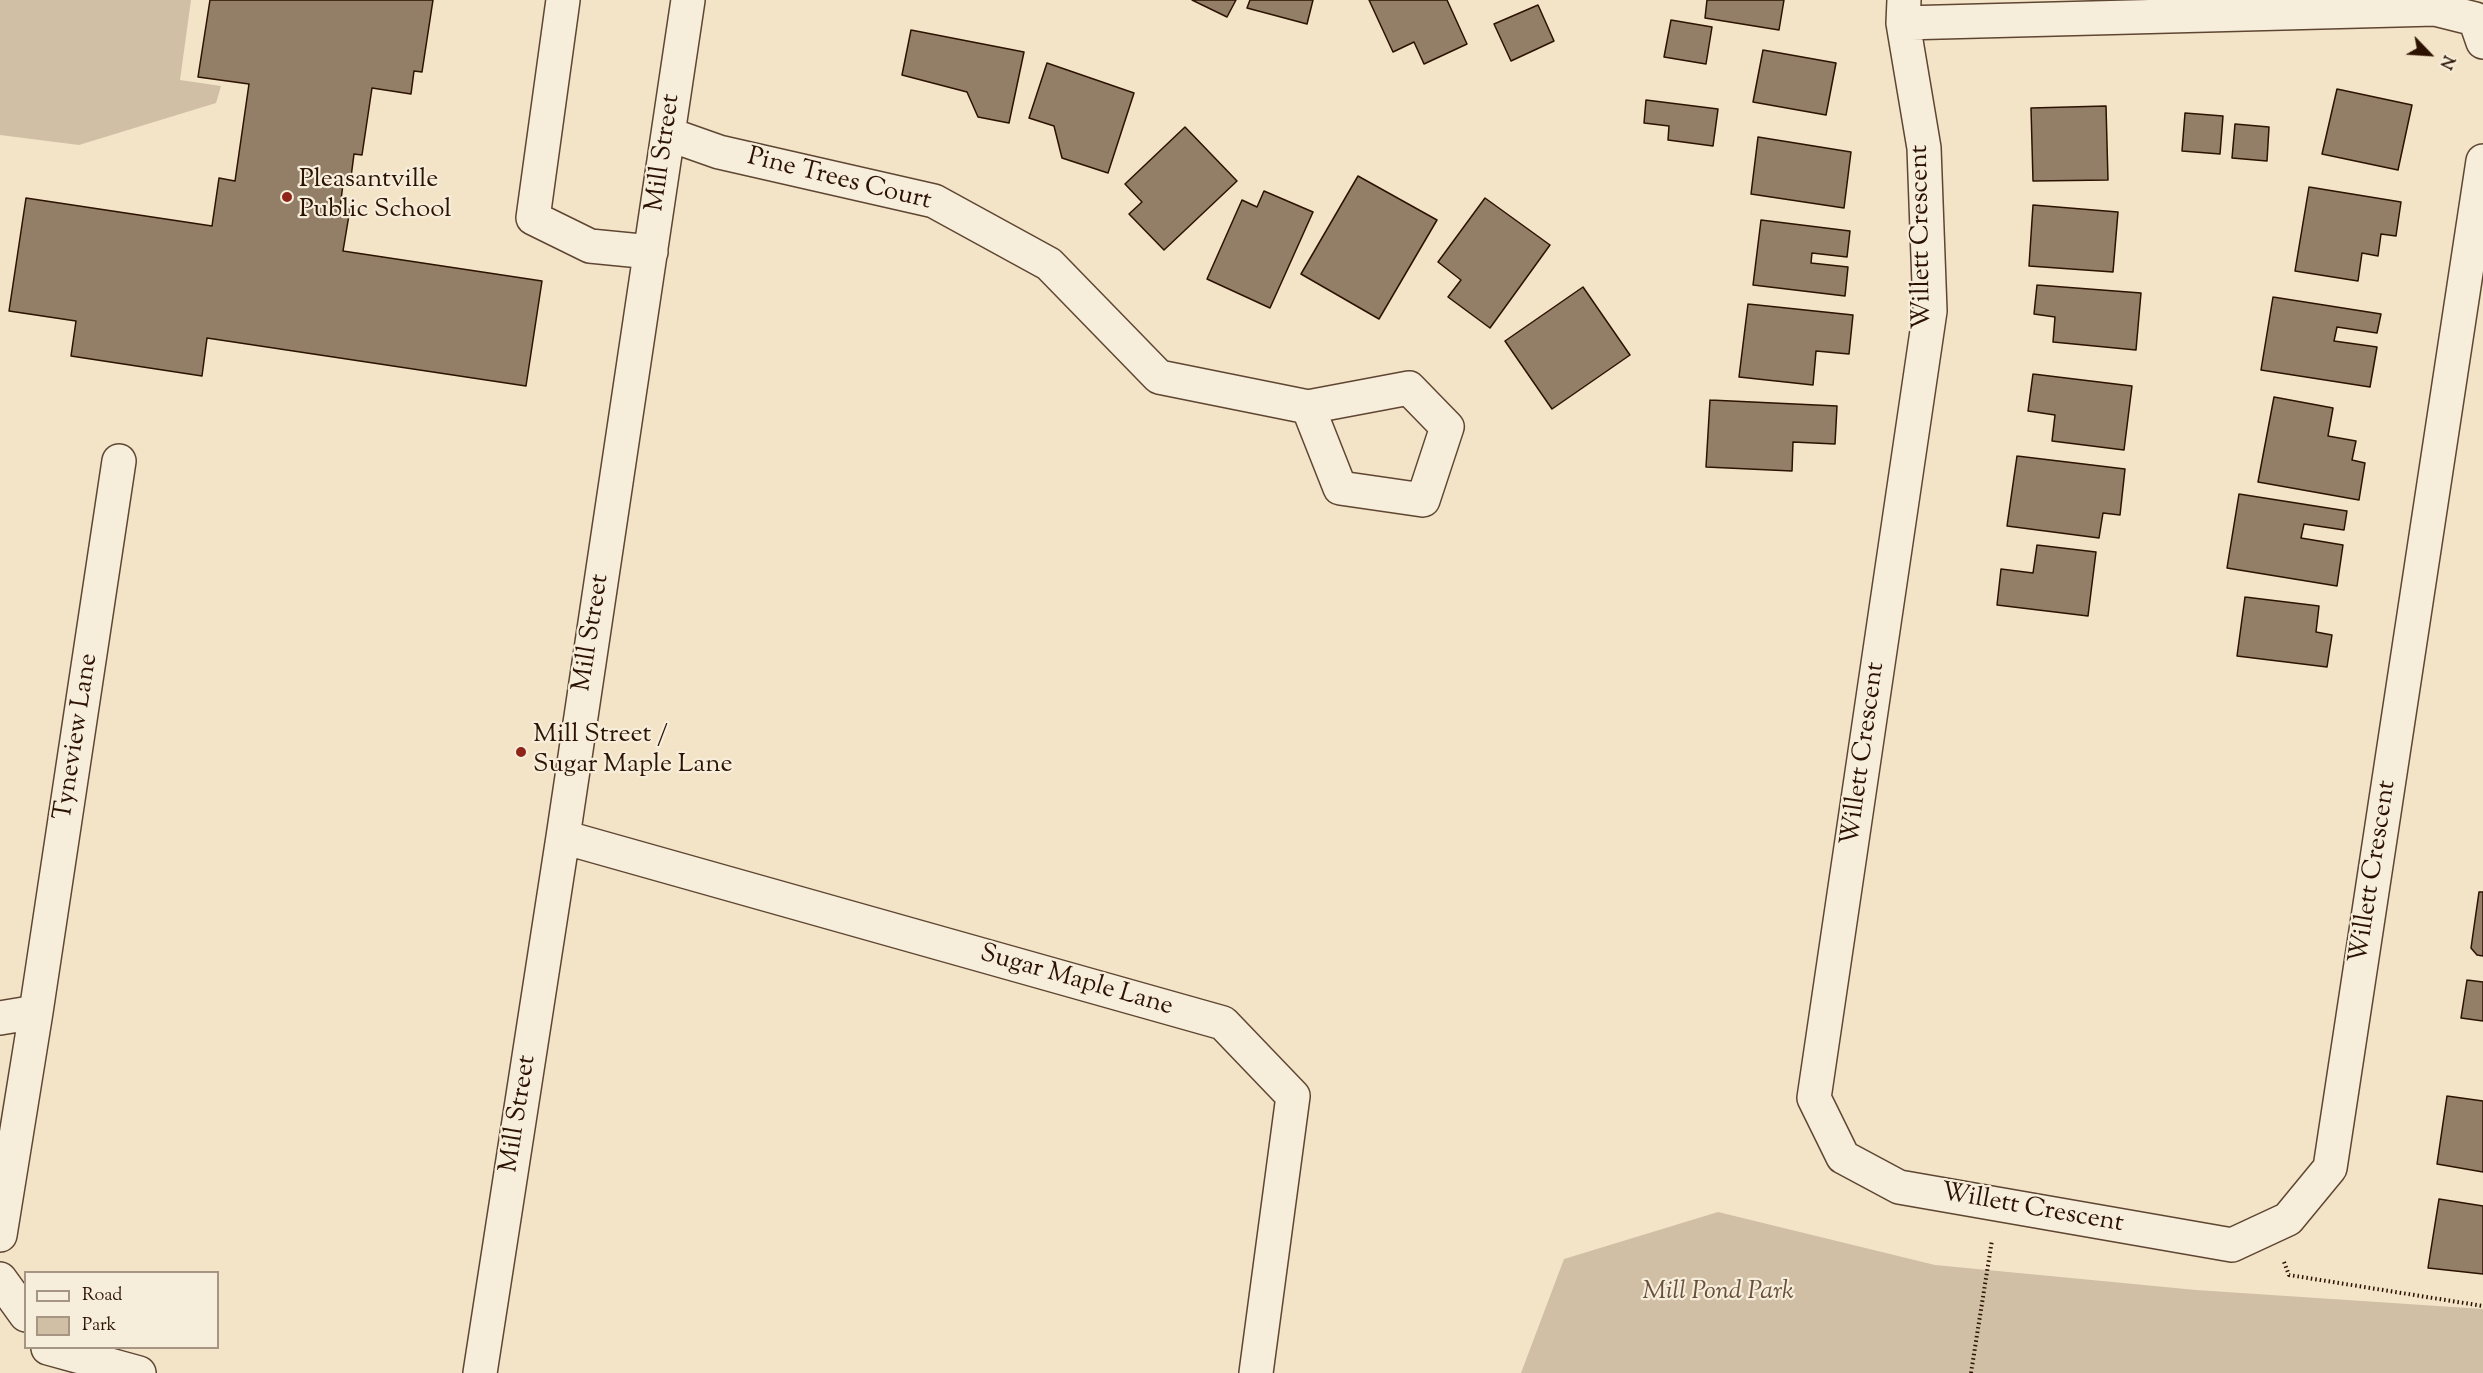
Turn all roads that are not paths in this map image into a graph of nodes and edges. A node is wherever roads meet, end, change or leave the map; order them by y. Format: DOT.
graph roads {
  1 [pos="563,0"];
  2 [pos="688,0"];
  3 [pos="1903,12"];
  4 [pos="2483,42"];
  5 [pos="668,134"];
  6 [pos="2483,161"];
  7 [pos="651,252"];
  8 [pos="1308,407"];
  9 [pos="119,461"];
  10 [pos="563,837"];
  11 [pos="36,1012"];
  12 [pos="0,1018"];
  13 [pos="0,1235"];
  14 [pos="0,1279"];
  15 [pos="24,1312"];
  16 [pos="55,1349"];
  17 [pos="139,1373"];
  18 [pos="480,1373"];
  19 [pos="1256,1373"];
  1 -- 7 [label="street"];
  2 -- 5 [label="street, Mill Street"];
  3 -- 4 [label="street, Willett Crescent"];
  3 -- 6 [label="street, Willett Crescent"];
  5 -- 7 [label="street, Mill Street"];
  5 -- 8 [label="street, Pine Trees Court"];
  7 -- 10 [label="street, Mill Street"];
  9 -- 11 [label="street, Tyneview Lane"];
  10 -- 18 [label="street, Mill Street"];
  10 -- 19 [label="street, Sugar Maple Lane"];
  11 -- 12 [label="street"];
  11 -- 13 [label="street, Tyneview Lane"];
  14 -- 15 [label="street"];
  16 -- 17 [label="street"];
}
